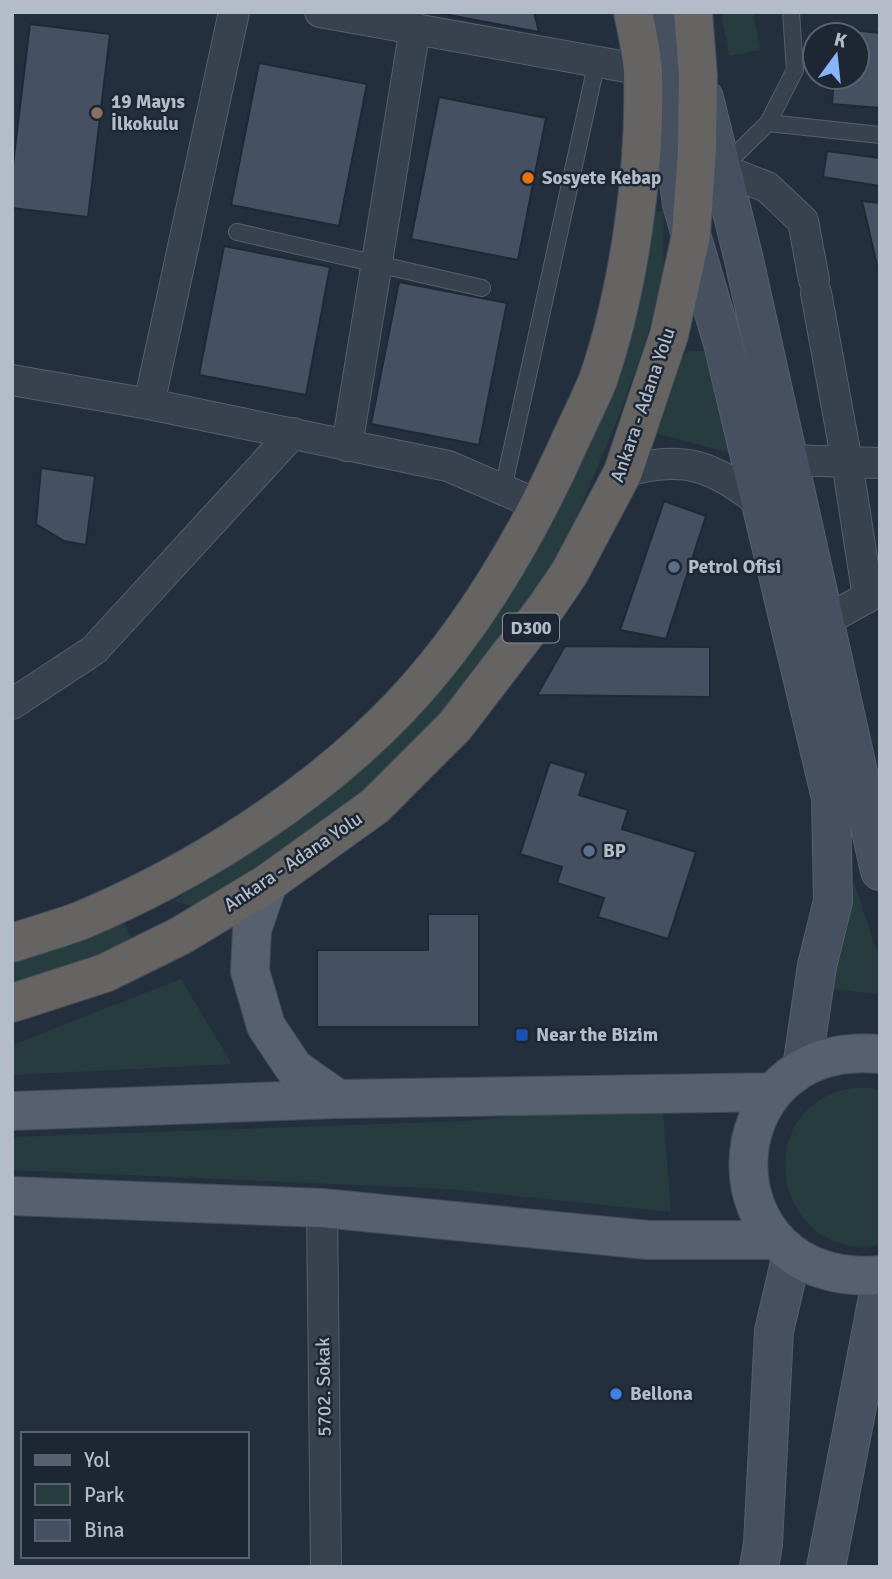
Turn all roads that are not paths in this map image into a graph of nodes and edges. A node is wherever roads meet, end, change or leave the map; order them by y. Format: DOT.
graph roads {
  1 [pos="234,12"];
  2 [pos="320,12"];
  3 [pos="633,12"];
  4 [pos="662,12"];
  5 [pos="693,12"];
  6 [pos="790,12"];
  7 [pos="415,28"];
  8 [pos="597,61"];
  9 [pos="643,70"];
  10 [pos="698,76"];
  11 [pos="768,123"];
  12 [pos="880,135"];
  13 [pos="721,169"];
  14 [pos="237,232"];
  15 [pos="691,235"];
  16 [pos="376,263"];
  17 [pos="482,288"];
  18 [pos="12,380"];
  19 [pos="149,404"];
  20 [pos="293,433"];
  21 [pos="347,446"];
  22 [pos="788,460"];
  23 [pos="847,462"];
  24 [pos="880,463"];
  25 [pos="623,472"];
  26 [pos="503,489"];
  27 [pos="762,504"];
  28 [pos="541,506"];
  29 [pos="823,622"];
  30 [pos="12,704"];
  31 [pos="880,871"];
  32 [pos="268,883"];
  33 [pos="12,943"];
  34 [pos="12,1003"];
  35 [pos="880,1054"];
  36 [pos="788,1080"];
  37 [pos="338,1098"];
  38 [pos="12,1111"];
  39 [pos="12,1196"];
  40 [pos="323,1208"];
  41 [pos="784,1247"];
  42 [pos="880,1275"];
  43 [pos="880,1287"];
  44 [pos="869,1392"];
  45 [pos="326,1567"];
  46 [pos="759,1567"];
  47 [pos="826,1567"];
  1 -- 19 [label="street"];
  2 -- 7 [label="street"];
  3 -- 9 [label="highway, D300"];
  4 -- 15 [label="main road"];
  5 -- 10 [label="highway, Ankara - Adana Yolu / D300"];
  6 -- 11 [label="lane"];
  7 -- 8 [label="street"];
  7 -- 16 [label="street"];
  8 -- 9 [label="street"];
  8 -- 26 [label="lane"];
  9 -- 28 [label="highway, D300"];
  10 -- 13 [label="main road"];
  10 -- 15 [label="highway, Ankara - Adana Yolu / D300"];
  11 -- 12 [label="lane"];
  11 -- 13 [label="lane"];
  13 -- 22 [label="main road"];
  13 -- 23 [label="street"];
  14 -- 16 [label="lane"];
  15 -- 25 [label="highway, Ankara - Adana Yolu / D300"];
  15 -- 27 [label="main road"];
  16 -- 17 [label="lane"];
  16 -- 21 [label="street"];
  18 -- 19 [label="street"];
  19 -- 20 [label="street"];
  20 -- 21 [label="street"];
  20 -- 30 [label="street"];
  21 -- 26 [label="street"];
  22 -- 23 [label="street"];
  22 -- 29 [label="main road"];
  23 -- 24 [label="street"];
  23 -- 29 [label="street"];
  25 -- 27 [label="street"];
  25 -- 32 [label="highway, Ankara - Adana Yolu / D300"];
  26 -- 28 [label="street"];
  27 -- 36 [label="main road"];
  28 -- 33 [label="highway, D300"];
  29 -- 31 [label="main road"];
  32 -- 34 [label="highway, Ankara - Adana Yolu / D300"];
  32 -- 37 [label="main road"];
  35 -- 36 [label="main road"];
  36 -- 37 [label="main road"];
  36 -- 41 [label="main road"];
  37 -- 38 [label="main road"];
  39 -- 40 [label="main road"];
  40 -- 41 [label="main road"];
  40 -- 45 [label="street, 5702. Sokak"];
  41 -- 42 [label="main road"];
  41 -- 46 [label="main road"];
  43 -- 44 [label="main road"];
  44 -- 47 [label="main road"];
}
